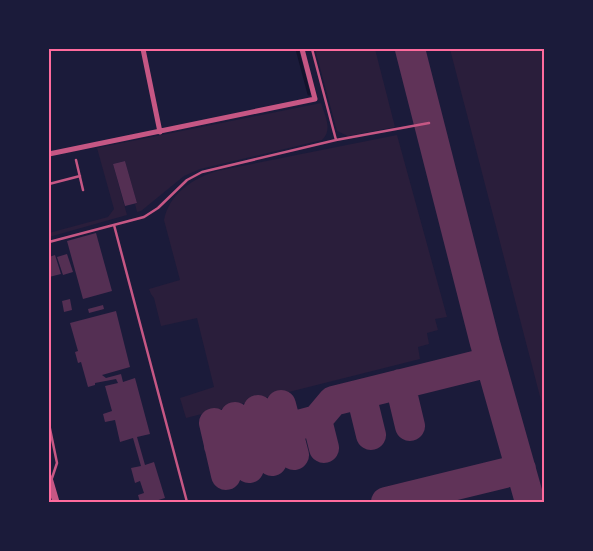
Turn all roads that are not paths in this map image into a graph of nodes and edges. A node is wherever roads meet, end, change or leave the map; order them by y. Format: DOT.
graph roads {
  1 [pos="143,49"];
  2 [pos="302,49"];
  3 [pos="312,49"];
  4 [pos="430,123"];
  5 [pos="160,132"];
  6 [pos="336,140"];
  7 [pos="49,154"];
  8 [pos="76,160"];
  9 [pos="80,176"];
  10 [pos="49,184"];
  11 [pos="83,190"];
  12 [pos="114,225"];
  13 [pos="49,242"];
  14 [pos="49,424"];
  15 [pos="50,480"];
  16 [pos="56,502"];
  17 [pos="187,502"];
  1 -- 5 [label="street"];
  2 -- 5 [label="street"];
  3 -- 6 [label="lane"];
  4 -- 6 [label="lane"];
  5 -- 7 [label="street"];
  6 -- 12 [label="lane"];
  8 -- 9 [label="lane"];
  9 -- 10 [label="lane"];
  9 -- 11 [label="lane"];
  12 -- 13 [label="lane"];
  12 -- 17 [label="lane"];
  14 -- 15 [label="lane"];
  15 -- 16 [label="street"];
}
